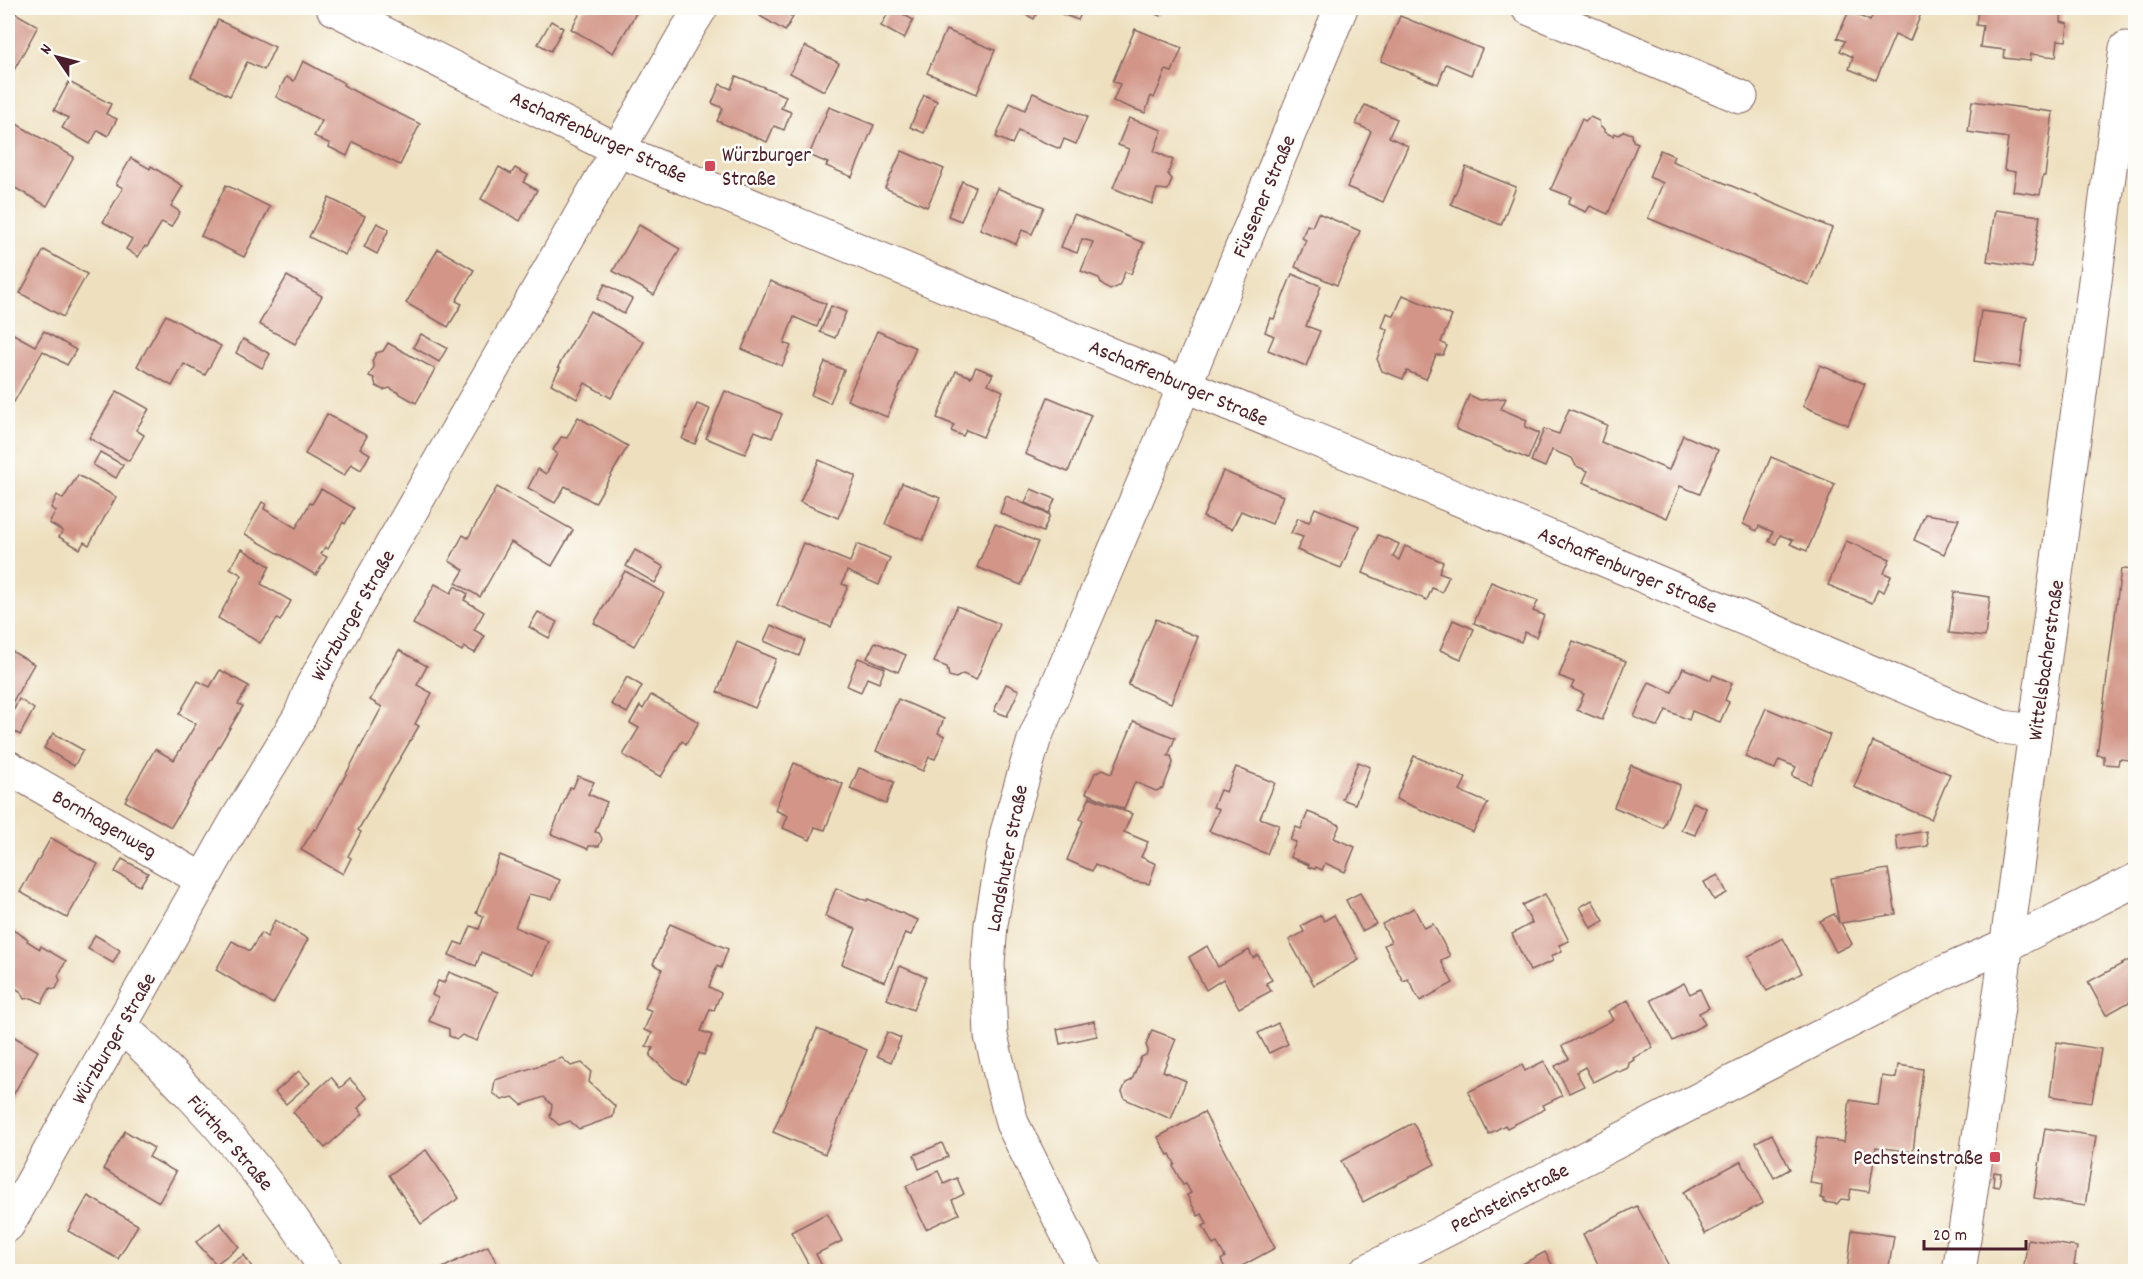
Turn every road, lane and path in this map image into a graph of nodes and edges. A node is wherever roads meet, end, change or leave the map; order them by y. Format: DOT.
graph roads {
  1 [pos="333,8"];
  2 [pos="701,8"];
  3 [pos="1341,8"];
  4 [pos="1528,8"];
  5 [pos="2126,48"];
  6 [pos="1741,97"];
  7 [pos="618,150"];
  8 [pos="1185,385"];
  9 [pos="2035,731"];
  10 [pos="8,767"];
  11 [pos="203,880"];
  12 [pos="2136,880"];
  13 [pos="2006,945"];
  14 [pos="120,1026"];
  15 [pos="8,1224"];
  16 [pos="327,1272"];
  17 [pos="1086,1272"];
  18 [pos="1365,1272"];
  19 [pos="1959,1272"];
  1 -- 7 [label="street, Aschaffenburger Straße"];
  2 -- 7 [label="street, Würzburger Straße"];
  3 -- 8 [label="street, Füssener Straße"];
  4 -- 6 [label="street"];
  5 -- 9 [label="street, Wittelsbacherstraße"];
  7 -- 8 [label="street, Aschaffenburger Straße"];
  7 -- 11 [label="street, Würzburger Straße"];
  8 -- 9 [label="street, Aschaffenburger Straße"];
  8 -- 17 [label="street, Landshuter Straße"];
  9 -- 13 [label="street, Wittelsbacherstraße"];
  10 -- 11 [label="street, Bornhagenweg"];
  11 -- 14 [label="street, Würzburger Straße"];
  12 -- 13 [label="street, Pechsteinstraße"];
  13 -- 18 [label="street, Pechsteinstraße"];
  13 -- 19 [label="street, Wittelsbacherstraße"];
  14 -- 15 [label="street, Würzburger Straße"];
  14 -- 16 [label="street, Fürther Straße"];
}
